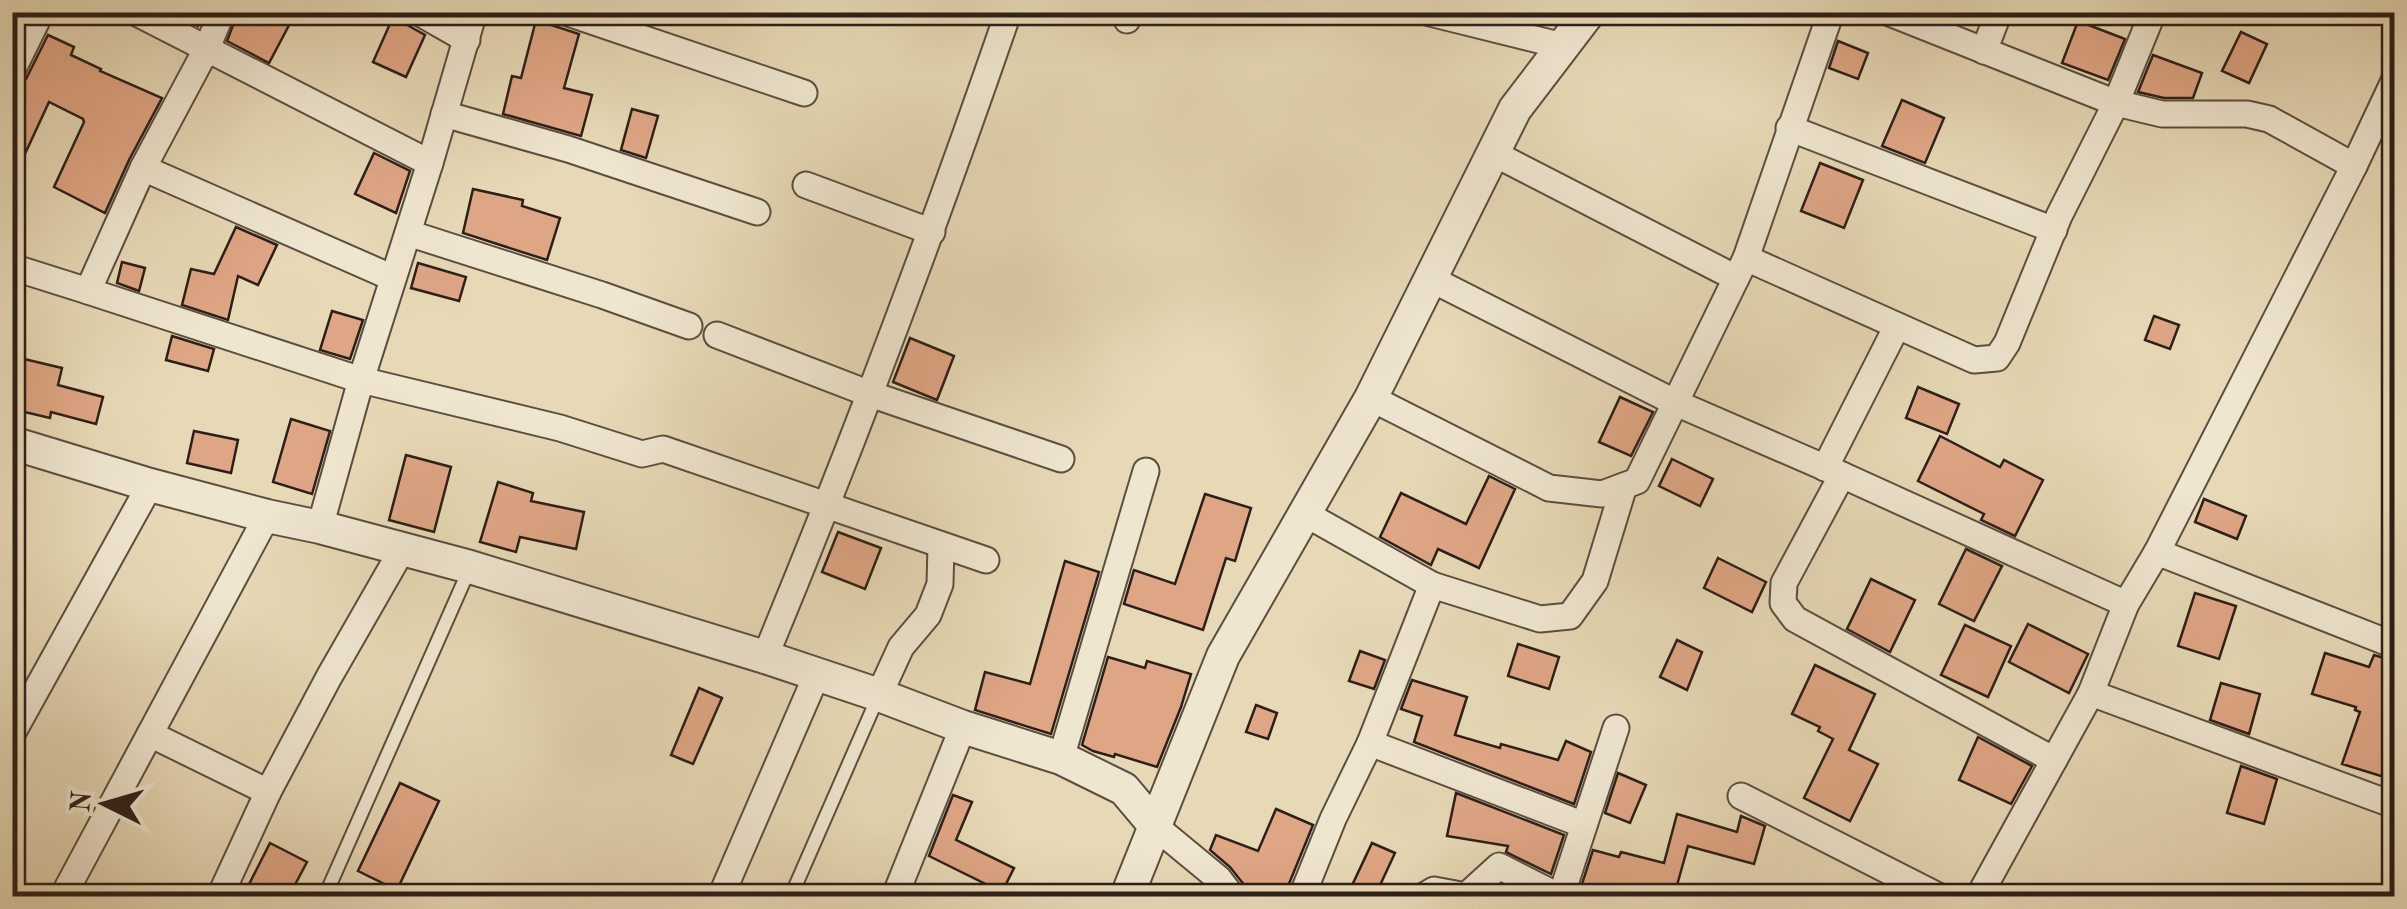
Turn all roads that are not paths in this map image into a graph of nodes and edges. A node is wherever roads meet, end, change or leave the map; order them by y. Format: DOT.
graph roads {
  1 [pos="41,12"];
  2 [pos="135,12"];
  3 [pos="222,12"];
  4 [pos="418,12"];
  5 [pos="474,12"];
  6 [pos="565,12"];
  7 [pos="1426,12"];
  8 [pos="1589,12"];
  9 [pos="1830,12"];
  10 [pos="1887,12"];
  11 [pos="1999,12"];
  12 [pos="2153,12"];
  13 [pos="1005,22"];
  14 [pos="467,40"];
  15 [pos="1563,46"];
  16 [pos="207,48"];
  17 [pos="1984,51"];
  18 [pos="12,72"];
  19 [pos="2394,81"];
  20 [pos="804,93"];
  21 [pos="2116,103"];
  22 [pos="444,114"];
  23 [pos="1789,128"];
  24 [pos="1493,153"];
  25 [pos="430,163"];
  26 [pos="2354,166"];
  27 [pos="144,168"];
  28 [pos="806,185"];
  29 [pos="756,212"];
  30 [pos="2054,230"];
  31 [pos="932,232"];
  32 [pos="408,233"];
  33 [pos="12,267"];
  34 [pos="1741,268"];
  35 [pos="394,278"];
  36 [pos="1430,280"];
  37 [pos="88,291"];
  38 [pos="689,326"];
  39 [pos="1896,326"];
  40 [pos="717,335"];
  41 [pos="361,380"];
  42 [pos="870,394"];
  43 [pos="1371,398"];
  44 [pos="1676,404"];
  45 [pos="12,443"];
  46 [pos="1061,459"];
  47 [pos="1146,471"];
  48 [pos="1834,471"];
  49 [pos="150,485"];
  50 [pos="1624,486"];
  51 [pos="828,504"];
  52 [pos="1304,513"];
  53 [pos="267,516"];
  54 [pos="320,527"];
  55 [pos="941,545"];
  56 [pos="403,548"];
  57 [pos="2157,552"];
  58 [pos="986,560"];
  59 [pos="470,568"];
  60 [pos="1432,585"];
  61 [pos="2126,604"];
  62 [pos="2394,645"];
  63 [pos="765,656"];
  64 [pos="817,674"];
  65 [pos="2091,693"];
  66 [pos="879,695"];
  67 [pos="963,727"];
  68 [pos="1616,728"];
  69 [pos="12,734"];
  70 [pos="150,734"];
  71 [pos="1370,744"];
  72 [pos="1061,758"];
  73 [pos="2054,760"];
  74 [pos="268,792"];
  75 [pos="1742,796"];
  76 [pos="2394,805"];
  77 [pos="1584,825"];
  78 [pos="1156,827"];
  79 [pos="62,896"];
  80 [pos="220,896"];
  81 [pos="325,896"];
  82 [pos="721,896"];
  83 [pos="790,896"];
  84 [pos="895,896"];
  85 [pos="1128,896"];
  86 [pos="1232,896"];
  87 [pos="1302,896"];
  88 [pos="1424,896"];
  89 [pos="1560,896"];
  90 [pos="1938,896"];
  91 [pos="1979,896"];
  1 -- 18 [label="street"];
  2 -- 16 [label="street"];
  3 -- 16 [label="street"];
  4 -- 14 [label="street"];
  5 -- 14 [label="street"];
  6 -- 20 [label="street"];
  7 -- 15 [label="street"];
  8 -- 15 [label="street"];
  9 -- 23 [label="street"];
  10 -- 17 [label="street"];
  11 -- 17 [label="street"];
  12 -- 21 [label="street"];
  13 -- 31 [label="street"];
  14 -- 22 [label="street"];
  15 -- 24 [label="street"];
  16 -- 25 [label="street"];
  16 -- 27 [label="street"];
  17 -- 21 [label="street"];
  19 -- 26 [label="street"];
  21 -- 26 [label="street"];
  21 -- 30 [label="street"];
  22 -- 25 [label="street"];
  22 -- 29 [label="street"];
  23 -- 30 [label="street"];
  23 -- 34 [label="street"];
  24 -- 34 [label="street"];
  24 -- 36 [label="street"];
  25 -- 32 [label="street"];
  26 -- 57 [label="street"];
  27 -- 35 [label="street"];
  27 -- 37 [label="street"];
  28 -- 31 [label="street"];
  30 -- 39 [label="street"];
  31 -- 42 [label="street"];
  32 -- 35 [label="street"];
  32 -- 38 [label="street"];
  33 -- 37 [label="street"];
  34 -- 39 [label="street"];
  34 -- 44 [label="street"];
  35 -- 41 [label="street"];
  36 -- 43 [label="street"];
  36 -- 44 [label="street"];
  37 -- 41 [label="street"];
  39 -- 48 [label="street"];
  40 -- 42 [label="street"];
  41 -- 51 [label="street"];
  41 -- 54 [label="street"];
  42 -- 46 [label="street"];
  42 -- 51 [label="street"];
  43 -- 50 [label="street"];
  43 -- 52 [label="street"];
  44 -- 48 [label="street"];
  44 -- 50 [label="street"];
  45 -- 49 [label="street"];
  47 -- 72 [label="street"];
  48 -- 61 [label="street"];
  48 -- 73 [label="street"];
  49 -- 53 [label="street"];
  49 -- 69 [label="street"];
  50 -- 60 [label="street"];
  51 -- 55 [label="street"];
  51 -- 63 [label="street"];
  52 -- 60 [label="street"];
  52 -- 78 [label="street"];
  53 -- 54 [label="street"];
  53 -- 70 [label="street"];
  54 -- 56 [label="street"];
  55 -- 58 [label="street"];
  55 -- 66 [label="street"];
  56 -- 59 [label="street"];
  56 -- 74 [label="street"];
  57 -- 61 [label="street"];
  57 -- 62 [label="street"];
  59 -- 63 [label="street"];
  59 -- 81 [label="lane"];
  60 -- 71 [label="street"];
  61 -- 65 [label="street"];
  63 -- 64 [label="street"];
  64 -- 66 [label="street"];
  64 -- 82 [label="street"];
  65 -- 73 [label="street"];
  65 -- 76 [label="street"];
  66 -- 67 [label="street"];
  66 -- 83 [label="lane"];
  67 -- 72 [label="street"];
  67 -- 84 [label="street"];
  68 -- 77 [label="street"];
  70 -- 74 [label="street"];
  70 -- 79 [label="street"];
  71 -- 77 [label="street"];
  71 -- 87 [label="street"];
  72 -- 78 [label="street"];
  73 -- 91 [label="street"];
  74 -- 80 [label="street"];
  75 -- 90 [label="street"];
  77 -- 89 [label="street"];
  78 -- 85 [label="street"];
  78 -- 86 [label="street"];
  88 -- 89 [label="street"];
}
